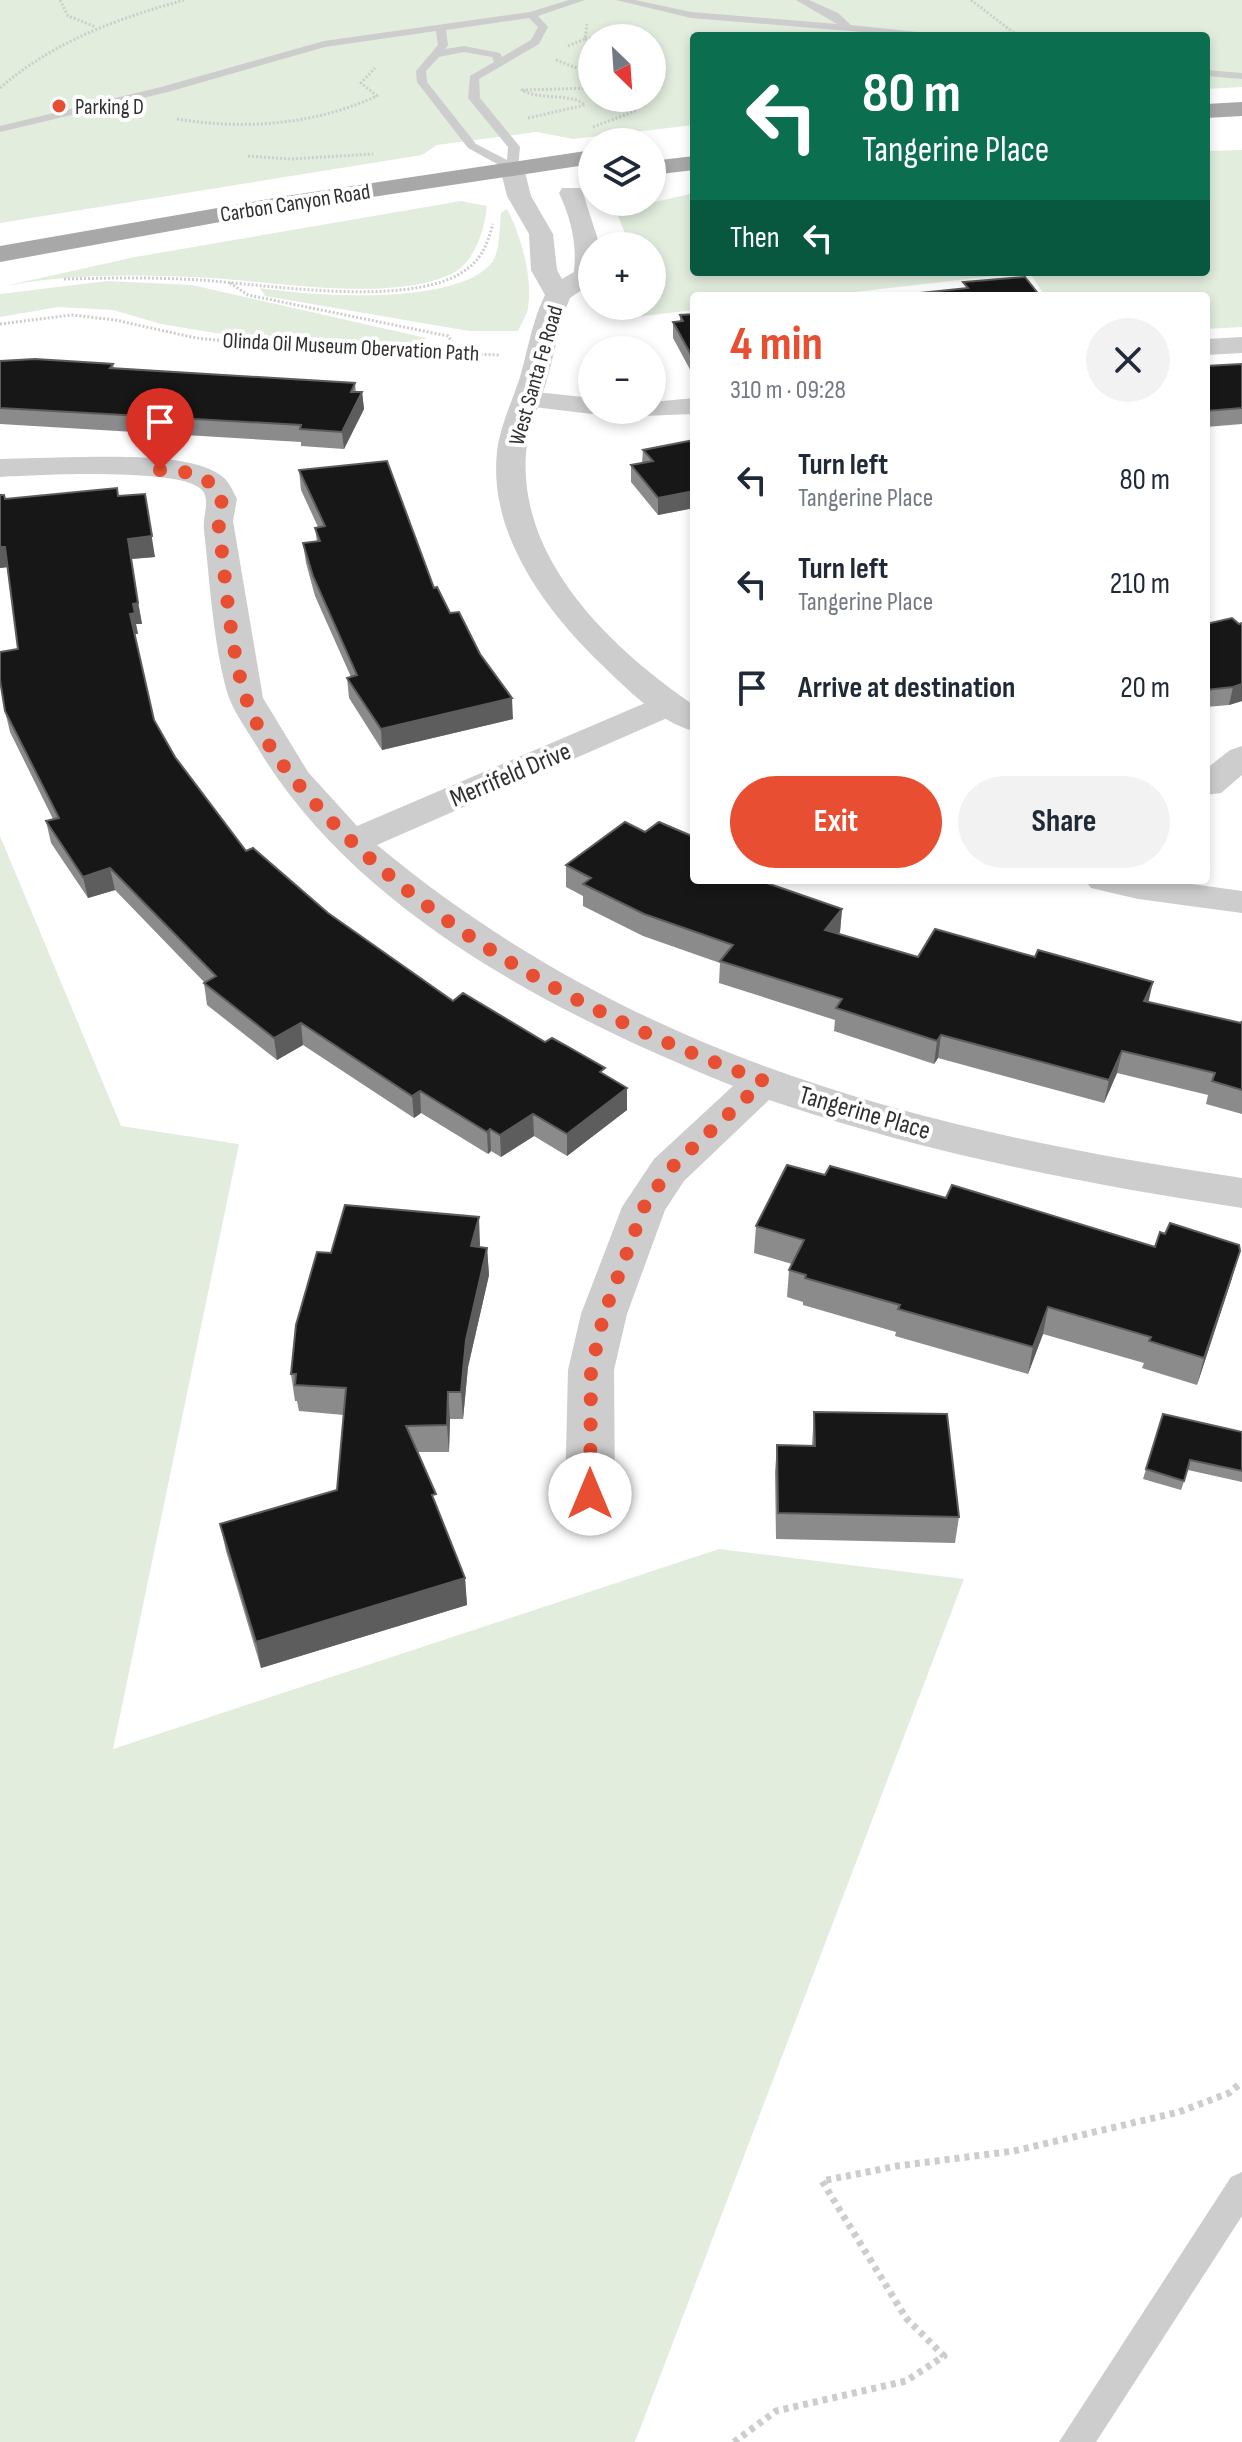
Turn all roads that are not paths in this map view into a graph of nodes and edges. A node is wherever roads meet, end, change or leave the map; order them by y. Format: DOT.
graph roads {
  1 [pos="580,0"];
  2 [pos="621,0"];
  3 [pos="801,0"];
  4 [pos="531,15"];
  5 [pos="849,28"];
  6 [pos="441,29"];
  7 [pos="882,32"];
  8 [pos="435,54"];
  9 [pos="499,61"];
  10 [pos="1210,73"];
  11 [pos="1242,76"];
  12 [pos="1242,109"];
  13 [pos="1210,111"];
  14 [pos="0,129"];
  15 [pos="690,146"];
  16 [pos="666,149"];
  17 [pos="578,159"];
  18 [pos="690,163"];
  19 [pos="666,166"];
  20 [pos="512,168"];
  21 [pos="578,186"];
  22 [pos="571,193"];
  23 [pos="0,254"];
  24 [pos="558,295"];
  25 [pos="1242,345"];
  26 [pos="1210,347"];
  27 [pos="527,399"];
  28 [pos="578,404"];
  29 [pos="690,406"];
  30 [pos="666,409"];
  31 [pos="0,468"];
  32 [pos="682,713"];
  33 [pos="1242,757"];
  34 [pos="1210,783"];
  35 [pos="352,842"];
  36 [pos="1121,884"];
  37 [pos="1242,902"];
  38 [pos="764,1081"];
  39 [pos="1242,1193"];
  40 [pos="590,1494"];
  41 [pos="1242,2188"];
  42 [pos="1076,2442"];
  1 -- 4 [label="lane"];
  2 -- 5 [label="lane"];
  3 -- 5 [label="lane"];
  4 -- 6 [label="lane"];
  4 -- 9 [label="lane"];
  5 -- 7 [label="lane"];
  6 -- 8 [label="lane"];
  6 -- 14 [label="lane"];
  8 -- 9 [label="lane"];
  8 -- 20 [label="lane"];
  9 -- 20 [label="lane"];
  10 -- 11 [label="lane"];
  12 -- 13 [label="main road"];
  15 -- 16 [label="main road"];
  17 -- 20 [label="main road, Carbon Canyon Road"];
  18 -- 19 [label="main road"];
  20 -- 23 [label="main road, Carbon Canyon Road"];
  20 -- 24 [label="street, West Santa Fe Road"];
  21 -- 22 [label="main road"];
  22 -- 24 [label="street, West Santa Fe Road"];
  24 -- 27 [label="street, West Santa Fe Road"];
  25 -- 26 [label="street"];
  27 -- 28 [label="street"];
  27 -- 32 [label="street, West Santa Fe Road"];
  29 -- 30 [label="street"];
  31 -- 35 [label="street, Tangerine Place"];
  32 -- 35 [label="street, Merrifeld Drive"];
  33 -- 34 [label="street"];
  35 -- 38 [label="street, Tangerine Place"];
  36 -- 37 [label="street"];
  38 -- 39 [label="street, Tangerine Place"];
  38 -- 40 [label="street"];
  41 -- 42 [label="lane"];
}
